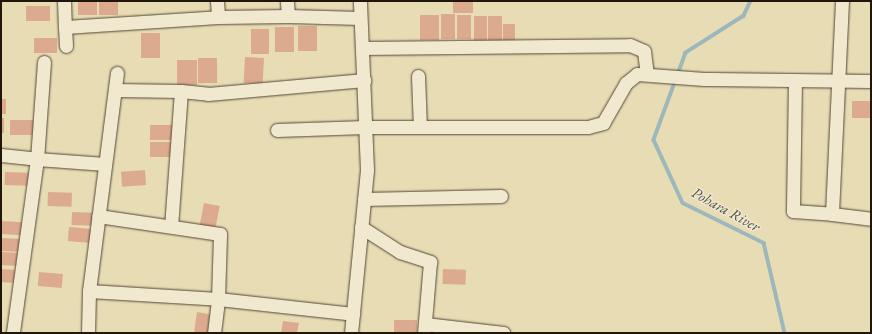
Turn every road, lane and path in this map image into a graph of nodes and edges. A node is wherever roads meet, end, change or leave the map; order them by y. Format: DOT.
graph roads {
  1 [pos="64,1"];
  2 [pos="218,1"];
  3 [pos="287,1"];
  4 [pos="360,1"];
  5 [pos="842,1"];
  6 [pos="288,16"];
  7 [pos="218,17"];
  8 [pos="360,18"];
  9 [pos="65,27"];
  10 [pos="66,46"];
  11 [pos="362,48"];
  12 [pos="44,62"];
  13 [pos="117,73"];
  14 [pos="652,75"];
  15 [pos="418,76"];
  16 [pos="364,80"];
  17 [pos="795,80"];
  18 [pos="839,80"];
  19 [pos="871,81"];
  20 [pos="115,90"];
  21 [pos="181,91"];
  22 [pos="366,127"];
  23 [pos="420,127"];
  24 [pos="277,130"];
  25 [pos="1,155"];
  26 [pos="37,159"];
  27 [pos="105,164"];
  28 [pos="502,196"];
  29 [pos="364,199"];
  30 [pos="832,214"];
  31 [pos="98,216"];
  32 [pos="871,219"];
  33 [pos="171,226"];
  34 [pos="361,227"];
  35 [pos="89,291"];
  36 [pos="218,299"];
  37 [pos="353,314"];
  38 [pos="424,329"];
  39 [pos="13,333"];
  40 [pos="88,333"];
  41 [pos="214,333"];
  42 [pos="351,333"];
  43 [pos="500,333"];
  1 -- 9 [label="street"];
  2 -- 7 [label="street"];
  3 -- 6 [label="street"];
  4 -- 8 [label="street"];
  5 -- 18 [label="street"];
  6 -- 7 [label="street"];
  6 -- 8 [label="street"];
  7 -- 9 [label="street"];
  8 -- 11 [label="street"];
  9 -- 10 [label="street"];
  11 -- 14 [label="street"];
  11 -- 16 [label="street"];
  12 -- 26 [label="street"];
  13 -- 20 [label="street"];
  14 -- 17 [label="street"];
  14 -- 23 [label="street"];
  15 -- 23 [label="street"];
  16 -- 21 [label="street"];
  16 -- 22 [label="street"];
  17 -- 18 [label="street"];
  17 -- 30 [label="street"];
  18 -- 19 [label="street"];
  18 -- 30 [label="street"];
  20 -- 21 [label="street"];
  20 -- 27 [label="street"];
  21 -- 33 [label="street"];
  22 -- 23 [label="street"];
  22 -- 24 [label="street"];
  22 -- 29 [label="street"];
  25 -- 26 [label="street"];
  26 -- 27 [label="street"];
  26 -- 39 [label="street"];
  27 -- 31 [label="street"];
  28 -- 29 [label="street"];
  29 -- 34 [label="street"];
  30 -- 32 [label="street"];
  31 -- 33 [label="street"];
  31 -- 35 [label="street"];
  33 -- 36 [label="street"];
  34 -- 37 [label="street"];
  34 -- 38 [label="street"];
  35 -- 36 [label="street"];
  35 -- 40 [label="street"];
  36 -- 37 [label="street"];
  36 -- 41 [label="street"];
  37 -- 42 [label="street"];
  38 -- 43 [label="street"];
}
